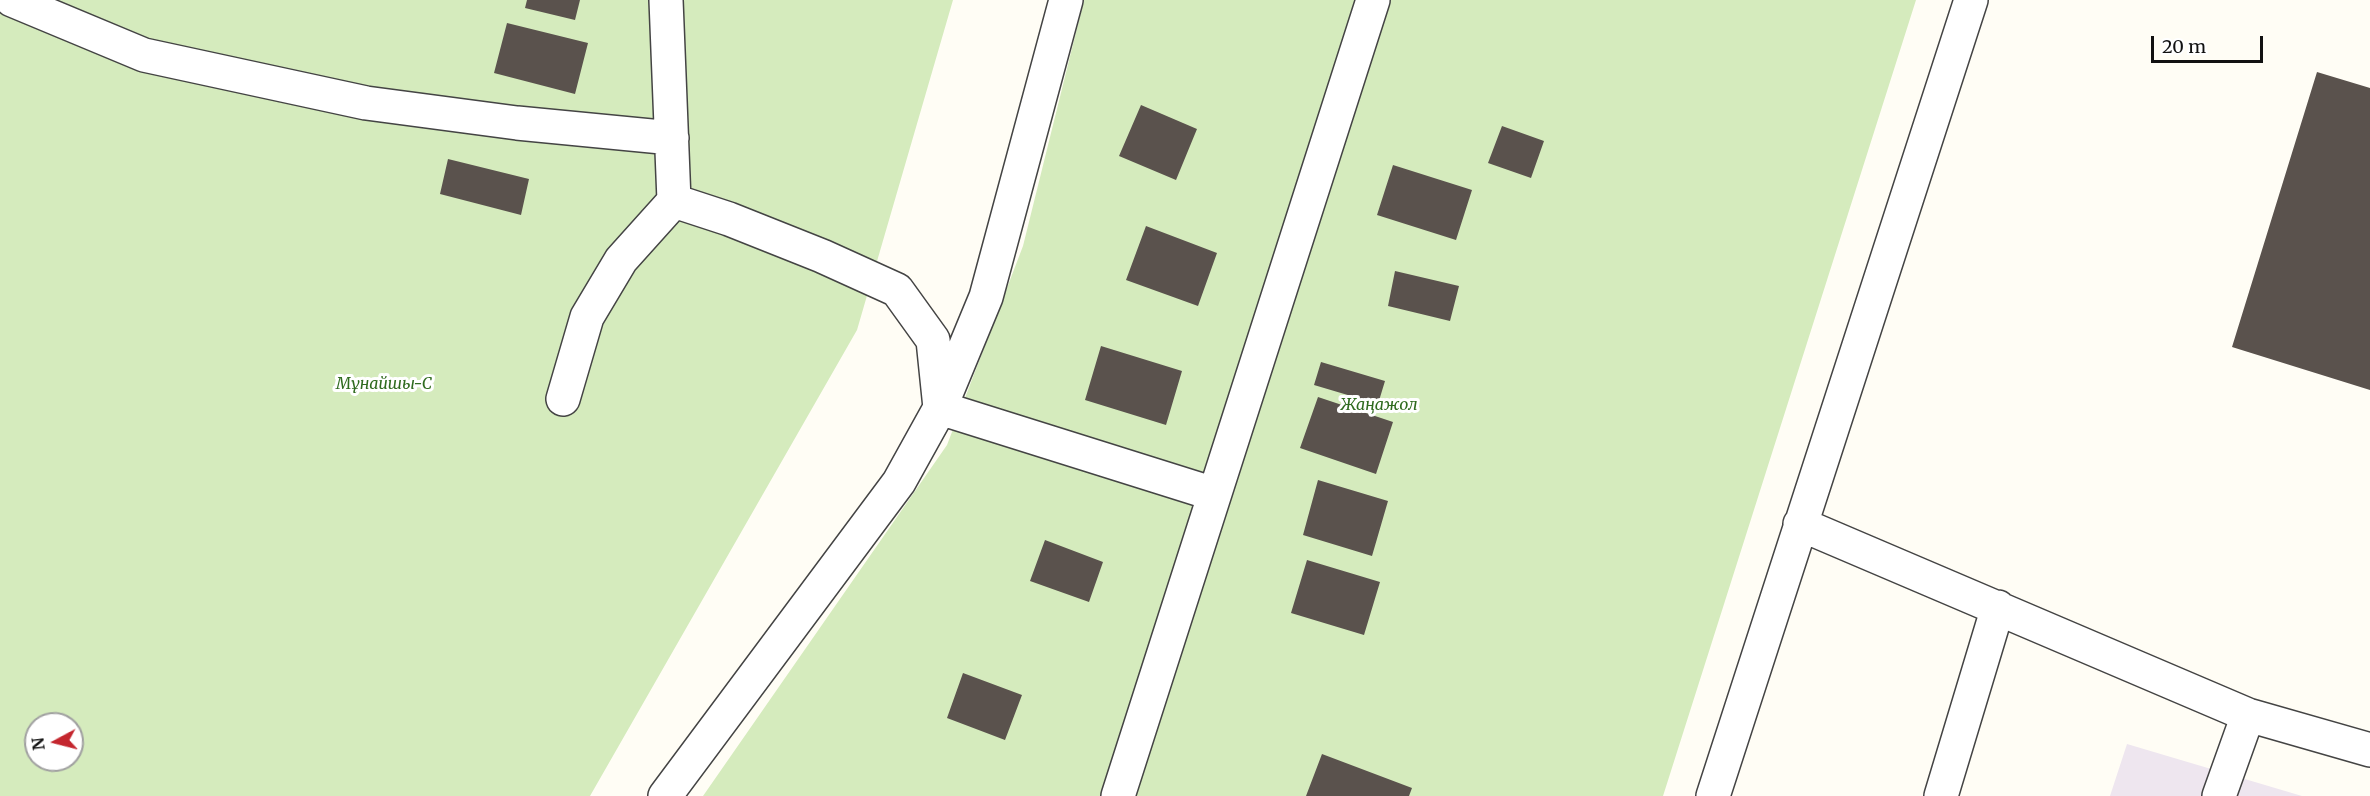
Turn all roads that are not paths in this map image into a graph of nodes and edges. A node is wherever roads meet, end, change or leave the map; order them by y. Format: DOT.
graph roads {
  1 [pos="4,0"];
  2 [pos="12,0"];
  3 [pos="666,0"];
  4 [pos="1066,0"];
  5 [pos="1373,0"];
  6 [pos="1971,0"];
  7 [pos="0,12"];
  8 [pos="672,138"];
  9 [pos="674,201"];
  10 [pos="563,399"];
  11 [pos="940,408"];
  12 [pos="1214,494"];
  13 [pos="1800,524"];
  14 [pos="1998,607"];
  15 [pos="2248,715"];
  16 [pos="2370,750"];
  17 [pos="665,796"];
  18 [pos="1118,796"];
  19 [pos="1713,796"];
  20 [pos="1941,796"];
  21 [pos="2218,796"];
  1 -- 7 [label="street"];
  2 -- 8 [label="street"];
  3 -- 8 [label="street"];
  4 -- 11 [label="street"];
  5 -- 12 [label="street"];
  6 -- 13 [label="street"];
  8 -- 9 [label="street"];
  9 -- 10 [label="street"];
  9 -- 11 [label="street"];
  11 -- 12 [label="street"];
  11 -- 17 [label="street"];
  12 -- 18 [label="street"];
  13 -- 14 [label="street"];
  13 -- 19 [label="street"];
  14 -- 15 [label="street"];
  14 -- 20 [label="street"];
  15 -- 16 [label="street"];
  15 -- 21 [label="street"];
}
